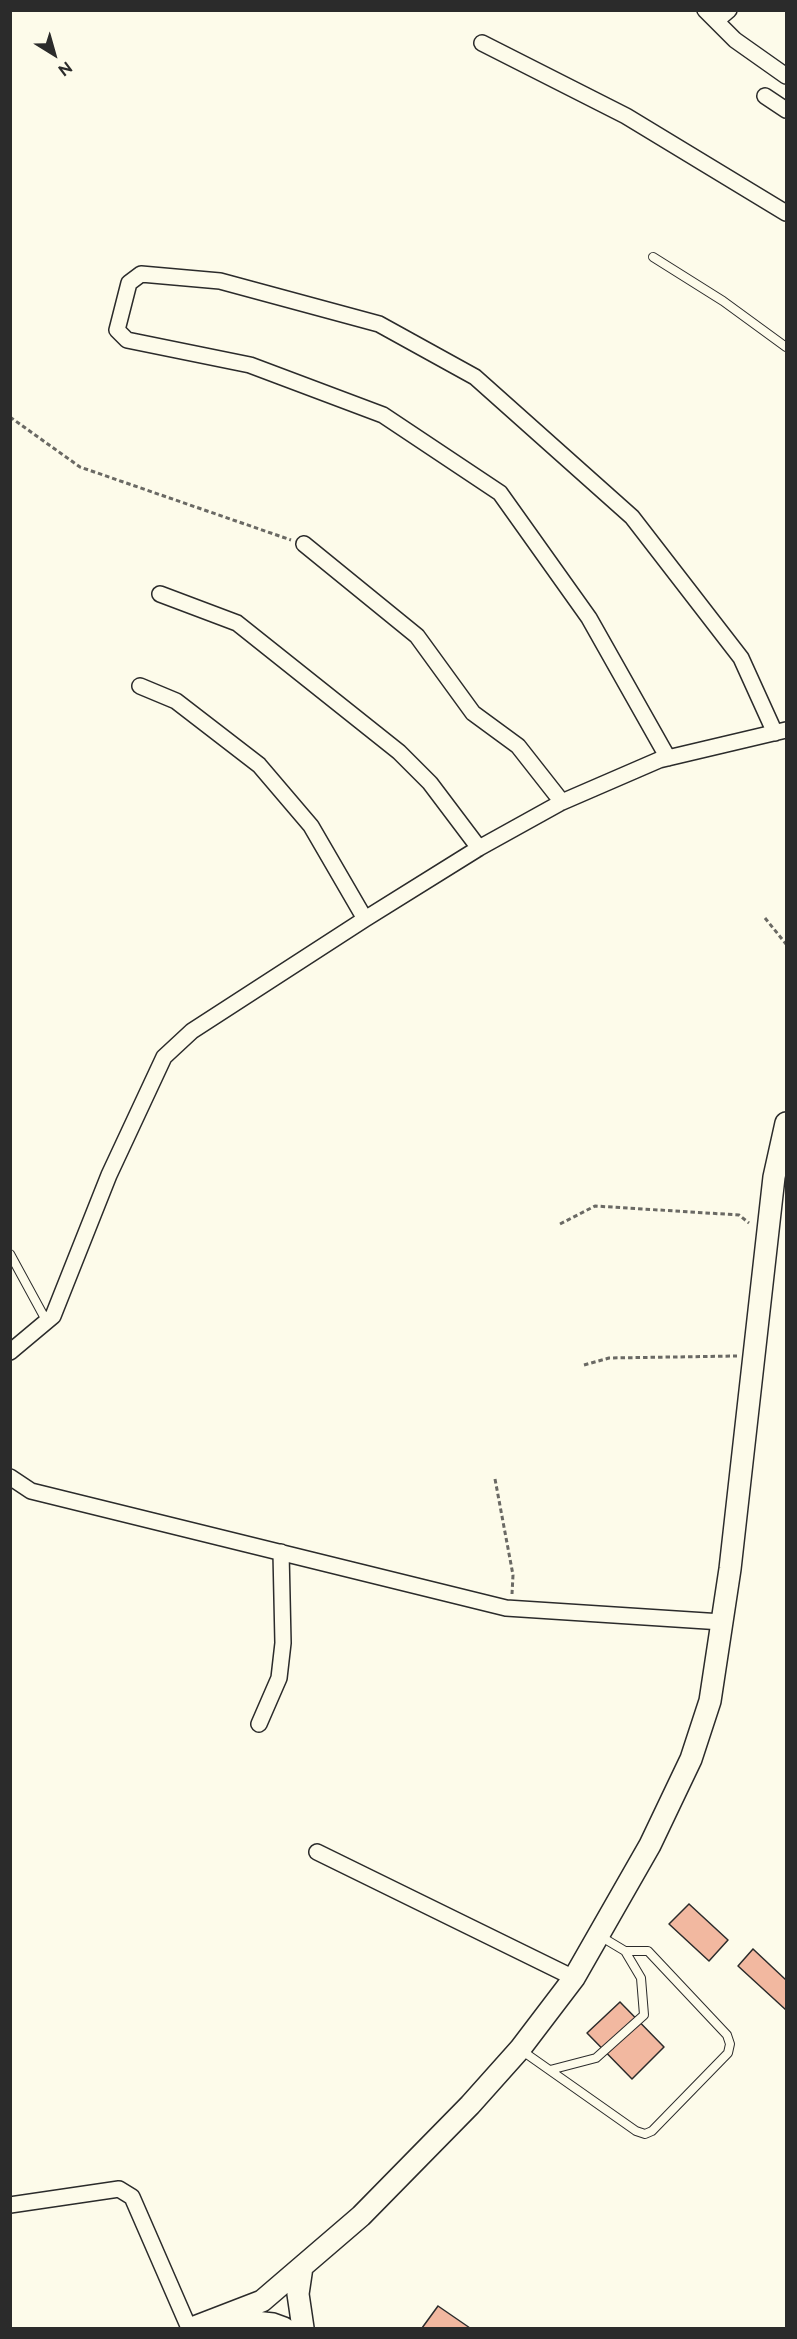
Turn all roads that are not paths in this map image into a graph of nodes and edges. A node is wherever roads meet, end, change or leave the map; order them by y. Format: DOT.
graph roads {
  1 [pos="729,10"];
  2 [pos="710,16"];
  3 [pos="482,43"];
  4 [pos="786,76"];
  5 [pos="765,96"];
  6 [pos="786,110"];
  7 [pos="786,213"];
  8 [pos="653,256"];
  9 [pos="786,347"];
  10 [pos="304,544"];
  11 [pos="160,594"];
  12 [pos="140,686"];
  13 [pos="781,731"];
  14 [pos="668,758"];
  15 [pos="562,802"];
  16 [pos="479,848"];
  17 [pos="365,918"];
  18 [pos="786,1123"];
  19 [pos="10,1254"];
  20 [pos="47,1322"];
  21 [pos="10,1352"];
  22 [pos="10,1477"];
  23 [pos="281,1552"];
  24 [pos="722,1622"];
  25 [pos="259,1724"];
  26 [pos="317,1852"];
  27 [pos="599,1936"];
  28 [pos="625,1951"];
  29 [pos="574,1978"];
  30 [pos="520,2049"];
  31 [pos="550,2070"];
  32 [pos="10,2205"];
  33 [pos="302,2266"];
  34 [pos="220,2319"];
  35 [pos="190,2328"];
  36 [pos="284,2328"];
  37 [pos="303,2328"];
  1 -- 2 [label="street"];
  2 -- 4 [label="street"];
  3 -- 7 [label="street"];
  5 -- 6 [label="street"];
  8 -- 9 [label="lane"];
  10 -- 15 [label="street"];
  11 -- 16 [label="street"];
  12 -- 17 [label="street"];
  13 -- 14 [label="street"];
  13 -- 14 [label="street"];
  14 -- 15 [label="street"];
  15 -- 16 [label="street"];
  16 -- 17 [label="street"];
  17 -- 20 [label="street"];
  18 -- 24 [label="main road"];
  19 -- 20 [label="lane"];
  20 -- 21 [label="street"];
  22 -- 23 [label="street"];
  23 -- 24 [label="street"];
  23 -- 25 [label="street"];
  24 -- 27 [label="main road"];
  26 -- 29 [label="street"];
  27 -- 28 [label="lane"];
  27 -- 29 [label="main road"];
  28 -- 31 [label="lane"];
  28 -- 31 [label="lane"];
  29 -- 30 [label="main road"];
  30 -- 31 [label="lane"];
  30 -- 33 [label="main road"];
  32 -- 35 [label="street"];
  33 -- 34 [label="main road"];
  33 -- 37 [label="main road"];
  34 -- 35 [label="main road"];
  34 -- 36 [label="main road"];
}
